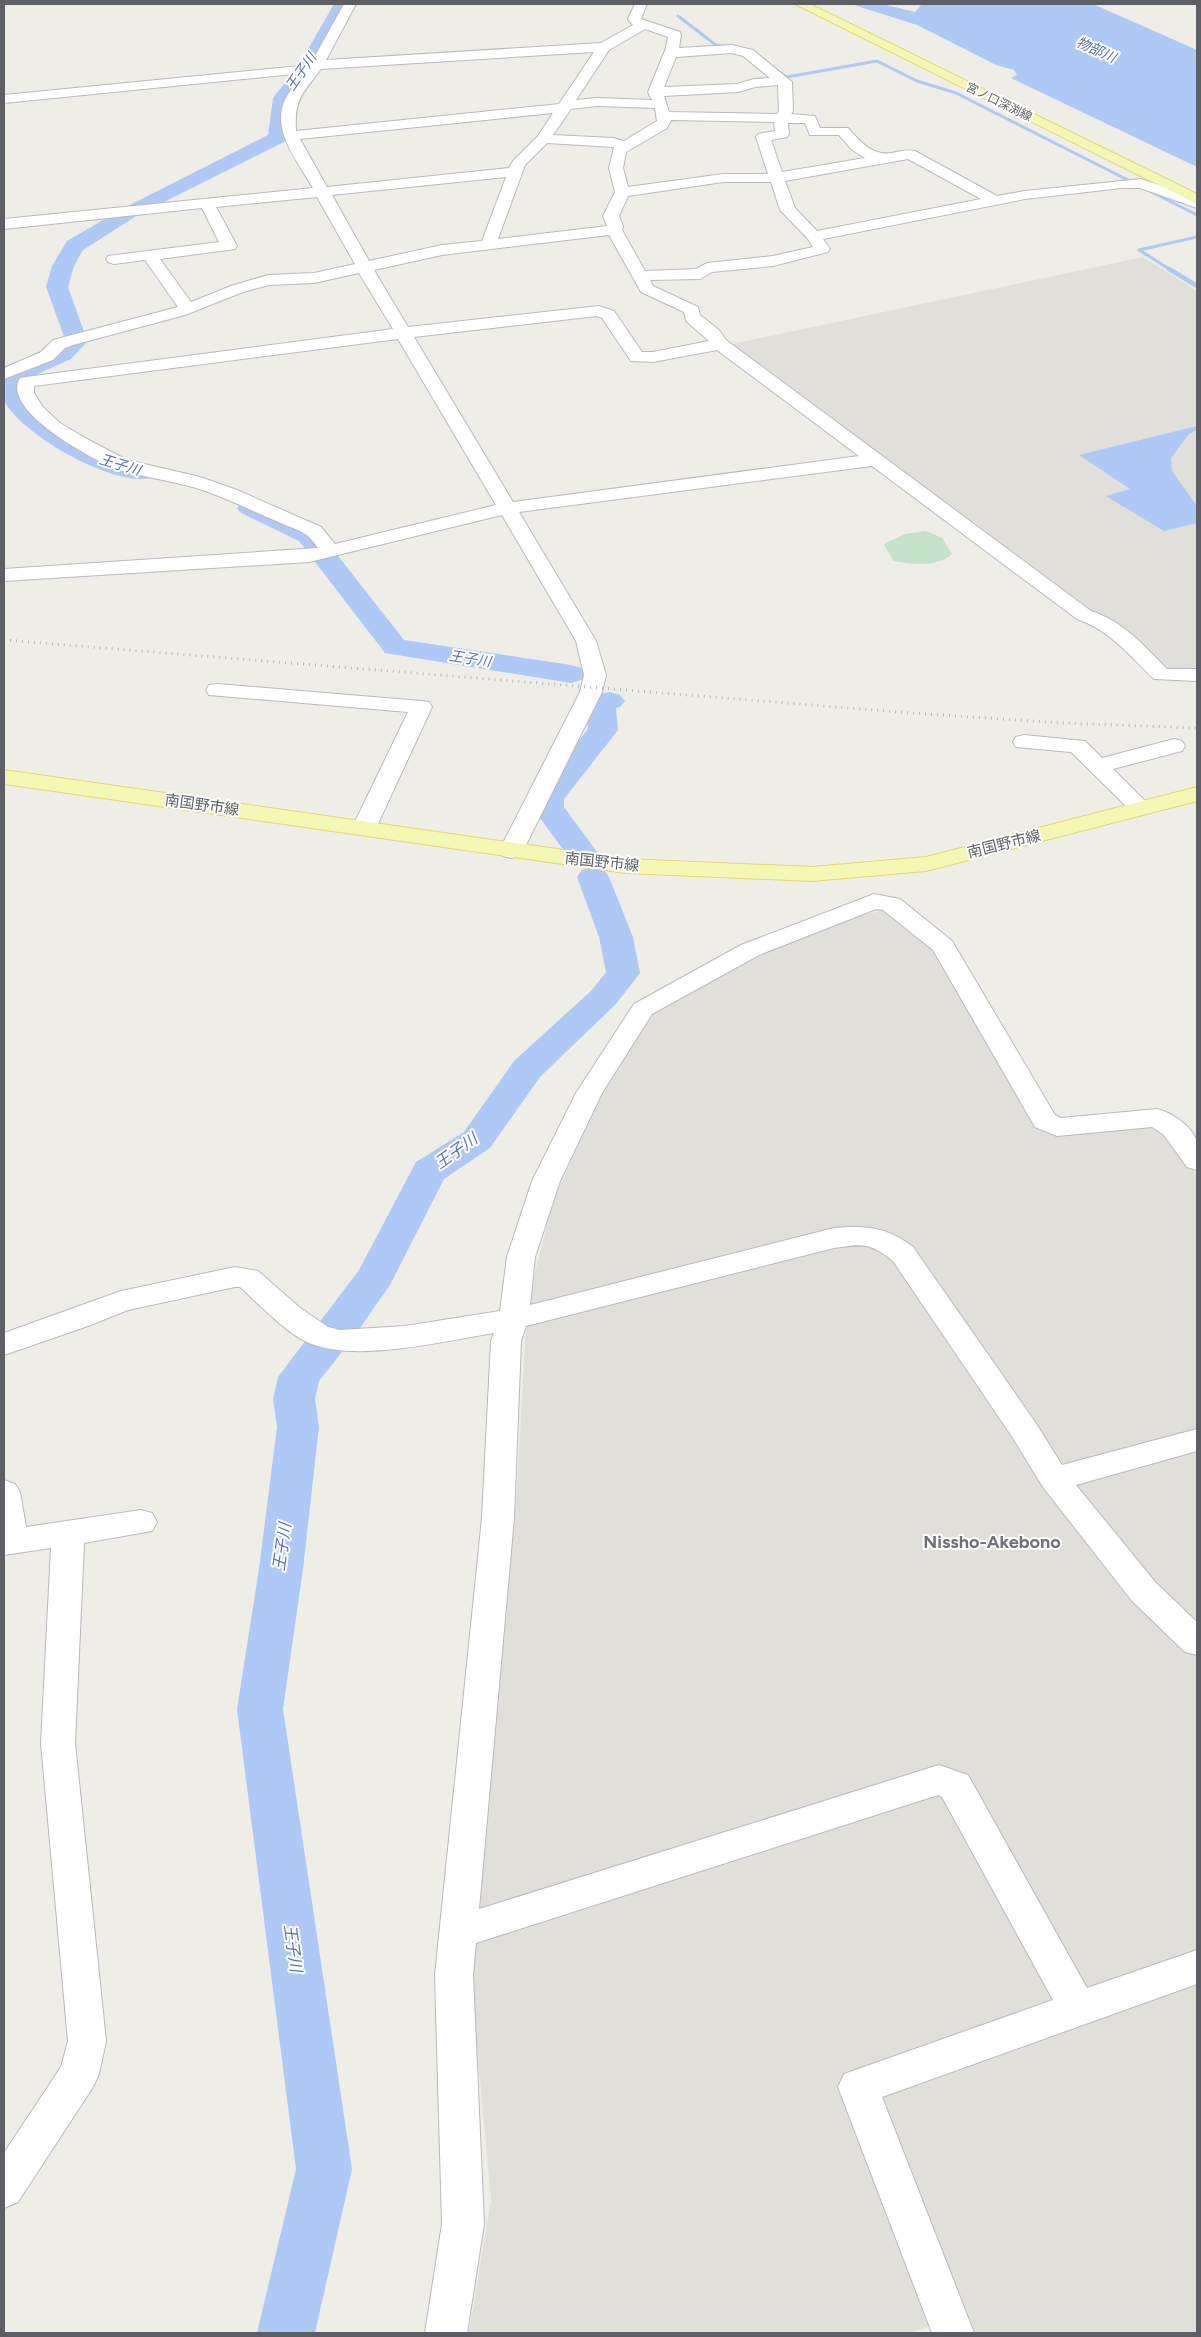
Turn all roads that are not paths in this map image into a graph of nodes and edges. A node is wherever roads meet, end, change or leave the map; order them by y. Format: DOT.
graph roads {
  1 [pos="350,4"];
  2 [pos="641,4"];
  3 [pos="801,4"];
  4 [pos="643,25"];
  5 [pos="604,47"];
  6 [pos="670,53"];
  7 [pos="310,68"];
  8 [pos="783,81"];
  9 [pos="4,98"];
  10 [pos="660,104"];
  11 [pos="566,107"];
  12 [pos="781,119"];
  13 [pos="290,136"];
  14 [pos="543,139"];
  15 [pos="625,146"];
  16 [pos="880,160"];
  17 [pos="515,172"];
  18 [pos="775,178"];
  19 [pos="322,191"];
  20 [pos="622,192"];
  21 [pos="995,201"];
  22 [pos="1197,201"];
  23 [pos="207,204"];
  24 [pos="4,224"];
  25 [pos="614,230"];
  26 [pos="814,236"];
  27 [pos="489,244"];
  28 [pos="149,255"];
  29 [pos="114,259"];
  30 [pos="364,267"];
  31 [pos="641,276"];
  32 [pos="188,308"];
  33 [pos="404,333"];
  34 [pos="720,344"];
  35 [pos="5,374"];
  36 [pos="26,382"];
  37 [pos="874,460"];
  38 [pos="507,508"];
  39 [pos="332,552"];
  40 [pos="4,575"];
  41 [pos="1197,675"];
  42 [pos="217,690"];
  43 [pos="1024,742"];
  44 [pos="1174,746"];
  45 [pos="1097,766"];
  46 [pos="4,777"];
  47 [pos="1197,794"];
  48 [pos="1141,808"];
  49 [pos="364,828"];
  50 [pos="511,851"];
  51 [pos="1197,1161"];
  52 [pos="514,1319"];
  53 [pos="4,1344"];
  54 [pos="1197,1440"];
  55 [pos="1054,1479"];
  56 [pos="4,1492"];
  57 [pos="141,1522"];
  58 [pos="68,1532"];
  59 [pos="8,1542"];
  60 [pos="1197,1642"];
  61 [pos="458,1932"];
  62 [pos="1197,1967"];
  63 [pos="1078,2009"];
  64 [pos="4,2188"];
  65 [pos="446,2333"];
  66 [pos="953,2333"];
  1 -- 7 [label="street"];
  2 -- 4 [label="street"];
  3 -- 22 [label="main road, 宮ノ口深渕線"];
  4 -- 5 [label="street"];
  4 -- 6 [label="street"];
  5 -- 7 [label="street"];
  5 -- 11 [label="street"];
  6 -- 8 [label="street"];
  6 -- 10 [label="street"];
  7 -- 9 [label="street"];
  7 -- 13 [label="street"];
  8 -- 10 [label="street"];
  8 -- 12 [label="street"];
  10 -- 11 [label="street"];
  10 -- 12 [label="street"];
  10 -- 15 [label="street"];
  11 -- 13 [label="street"];
  11 -- 14 [label="street"];
  12 -- 16 [label="street"];
  12 -- 18 [label="street"];
  13 -- 19 [label="street"];
  14 -- 15 [label="street"];
  14 -- 17 [label="street"];
  15 -- 20 [label="street"];
  16 -- 18 [label="street"];
  16 -- 21 [label="street"];
  17 -- 19 [label="street"];
  17 -- 27 [label="street"];
  18 -- 20 [label="street"];
  18 -- 26 [label="street"];
  19 -- 23 [label="street"];
  19 -- 30 [label="street"];
  20 -- 25 [label="street"];
  21 -- 22 [label="street"];
  21 -- 26 [label="street"];
  23 -- 24 [label="street"];
  23 -- 28 [label="street"];
  25 -- 27 [label="street"];
  25 -- 31 [label="street"];
  26 -- 31 [label="street"];
  27 -- 30 [label="street"];
  28 -- 29 [label="street"];
  28 -- 32 [label="street"];
  30 -- 32 [label="street"];
  30 -- 33 [label="street"];
  31 -- 34 [label="street"];
  32 -- 35 [label="street"];
  33 -- 34 [label="street"];
  33 -- 36 [label="street"];
  33 -- 38 [label="street"];
  34 -- 37 [label="street"];
  35 -- 36 [label="street"];
  36 -- 39 [label="street"];
  37 -- 38 [label="street"];
  37 -- 41 [label="street"];
  38 -- 39 [label="street"];
  38 -- 50 [label="street"];
  39 -- 40 [label="street"];
  42 -- 49 [label="street"];
  43 -- 45 [label="street"];
  44 -- 45 [label="street"];
  45 -- 48 [label="street"];
  46 -- 49 [label="main road, 南国野市線"];
  47 -- 48 [label="main road, 南国野市線"];
  48 -- 50 [label="main road, 南国野市線"];
  49 -- 50 [label="main road, 南国野市線"];
  51 -- 52 [label="street"];
  52 -- 53 [label="street"];
  52 -- 55 [label="street"];
  52 -- 61 [label="street"];
  54 -- 55 [label="street"];
  55 -- 60 [label="street"];
  56 -- 59 [label="street"];
  57 -- 58 [label="street"];
  58 -- 59 [label="street"];
  58 -- 64 [label="street"];
  61 -- 63 [label="street"];
  61 -- 65 [label="street"];
  62 -- 63 [label="street"];
  63 -- 66 [label="street"];
}
